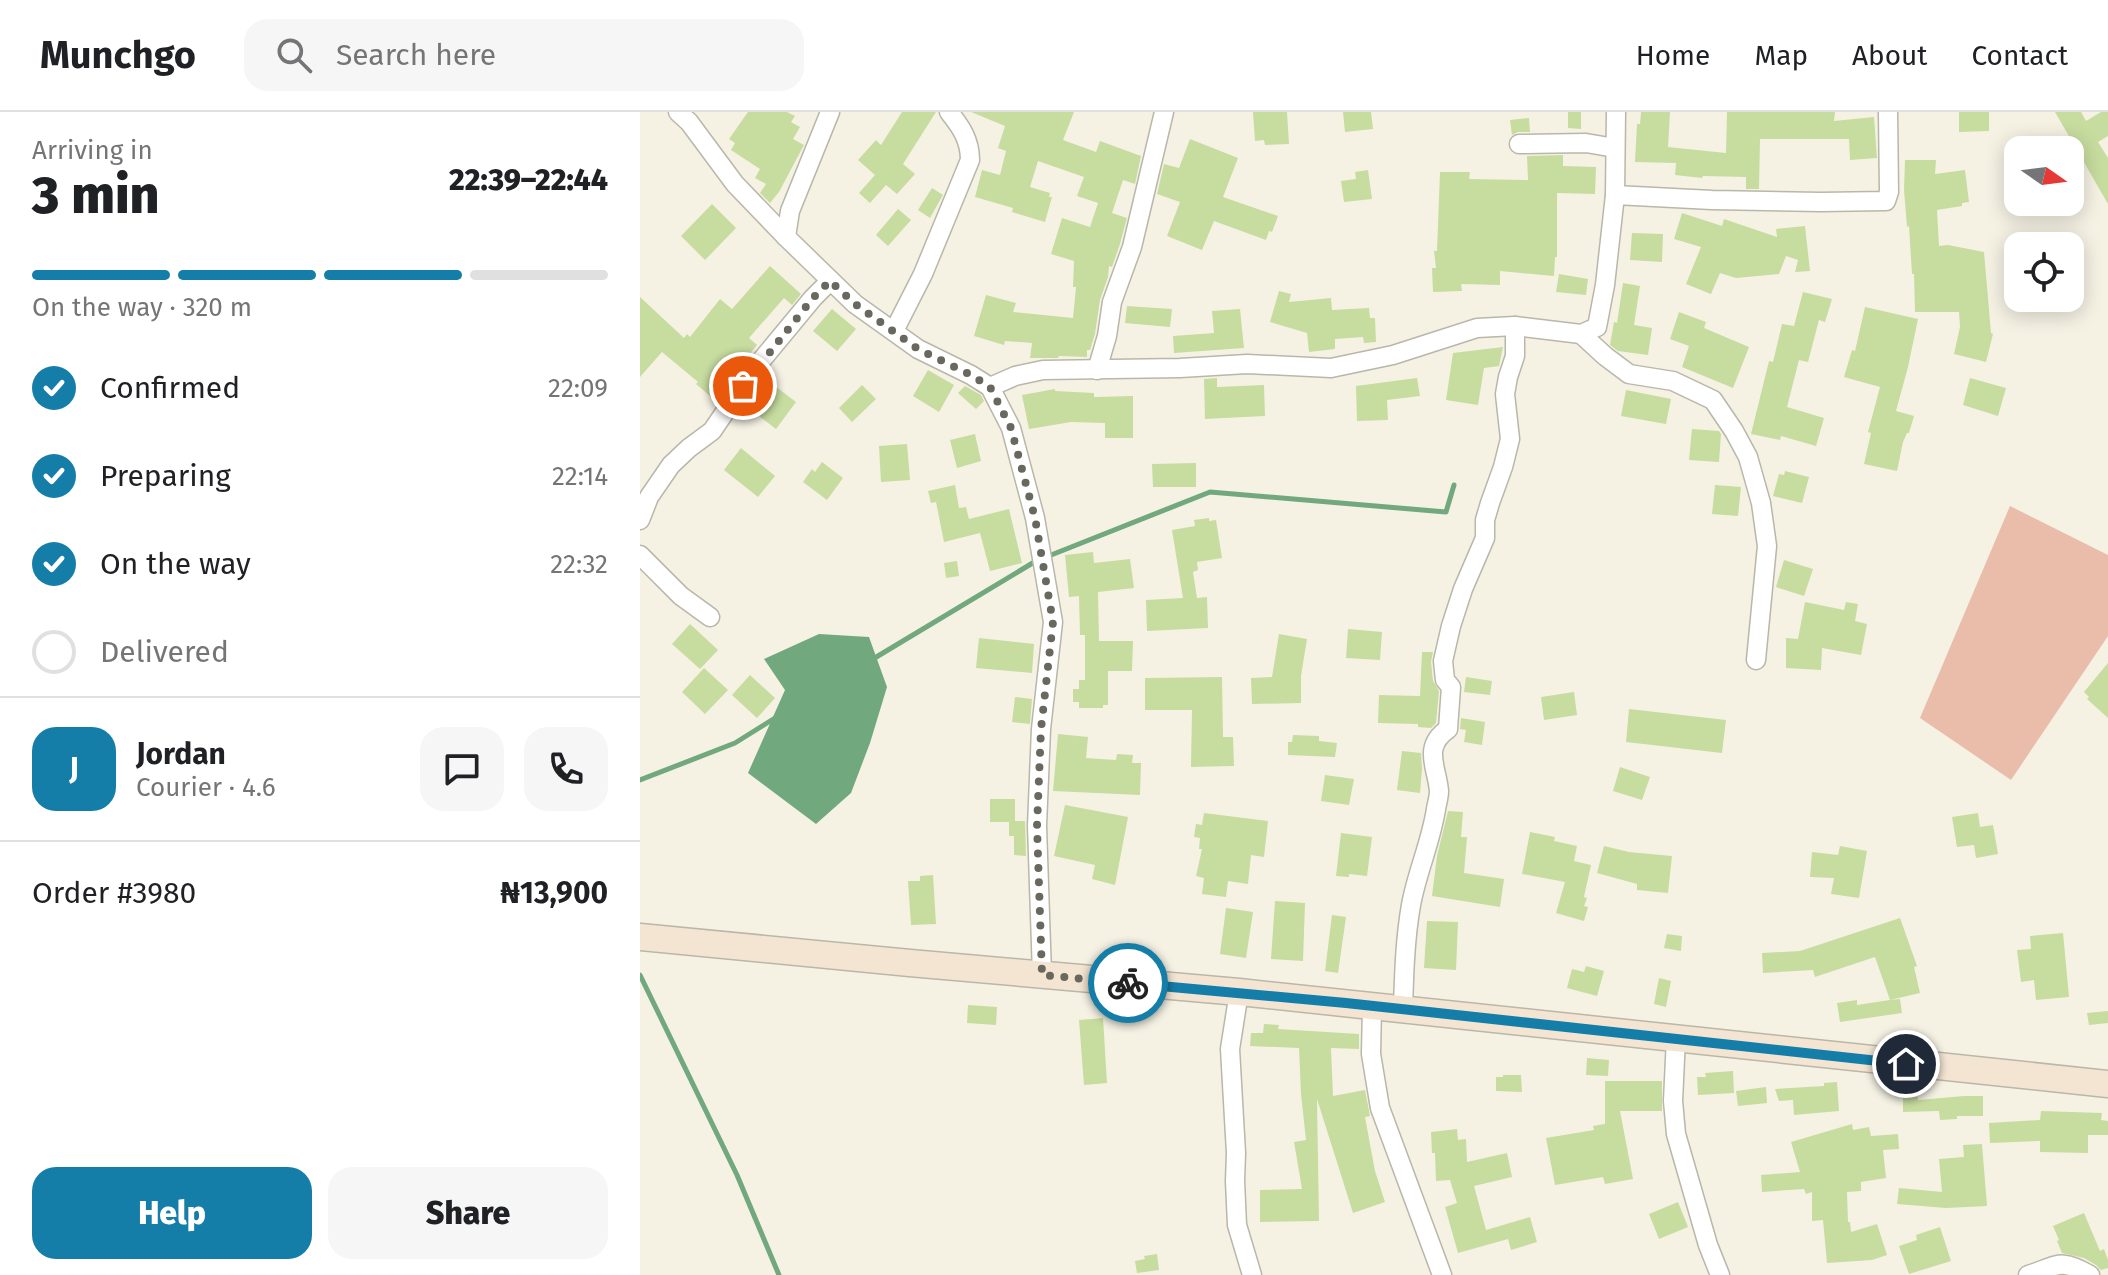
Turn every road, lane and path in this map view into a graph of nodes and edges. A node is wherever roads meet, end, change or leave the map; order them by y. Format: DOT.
graph roads {
  1 [pos="678,112"];
  2 [pos="830,112"];
  3 [pos="949,112"];
  4 [pos="1164,112"];
  5 [pos="1616,112"];
  6 [pos="1888,112"];
  7 [pos="1519,144"];
  8 [pos="1615,148"];
  9 [pos="1615,195"];
  10 [pos="786,237"];
  11 [pos="830,281"];
  12 [pos="1515,326"];
  13 [pos="894,331"];
  14 [pos="1581,334"];
  15 [pos="1097,370"];
  16 [pos="990,387"];
  17 [pos="640,520"];
  18 [pos="640,555"];
  19 [pos="710,617"];
  20 [pos="1756,660"];
  21 [pos="640,937"];
  22 [pos="1042,975"];
  23 [pos="1239,992"];
  24 [pos="1372,1006"];
  25 [pos="1403,1009"];
  26 [pos="1676,1038"];
  27 [pos="2108,1084"];
  28 [pos="1252,1275"];
  29 [pos="1442,1275"];
  30 [pos="1720,1275"];
  31 [pos="2028,1275"];
  32 [pos="2090,1275"];
  1 -- 10 [label="street"];
  2 -- 10 [label="street"];
  3 -- 13 [label="street"];
  4 -- 15 [label="street"];
  5 -- 8 [label="street"];
  6 -- 9 [label="street"];
  7 -- 8 [label="street"];
  8 -- 9 [label="street"];
  9 -- 14 [label="street"];
  10 -- 11 [label="street"];
  11 -- 13 [label="street"];
  11 -- 17 [label="street"];
  12 -- 14 [label="street"];
  12 -- 15 [label="street"];
  12 -- 25 [label="street"];
  13 -- 16 [label="street"];
  14 -- 20 [label="street"];
  15 -- 16 [label="street"];
  16 -- 22 [label="street"];
  18 -- 19 [label="street"];
  21 -- 22 [label="main road"];
  22 -- 23 [label="main road"];
  23 -- 24 [label="main road"];
  23 -- 28 [label="street"];
  24 -- 25 [label="main road"];
  24 -- 29 [label="street"];
  25 -- 26 [label="main road"];
  26 -- 27 [label="main road"];
  26 -- 30 [label="street"];
  31 -- 32 [label="street"];
}
